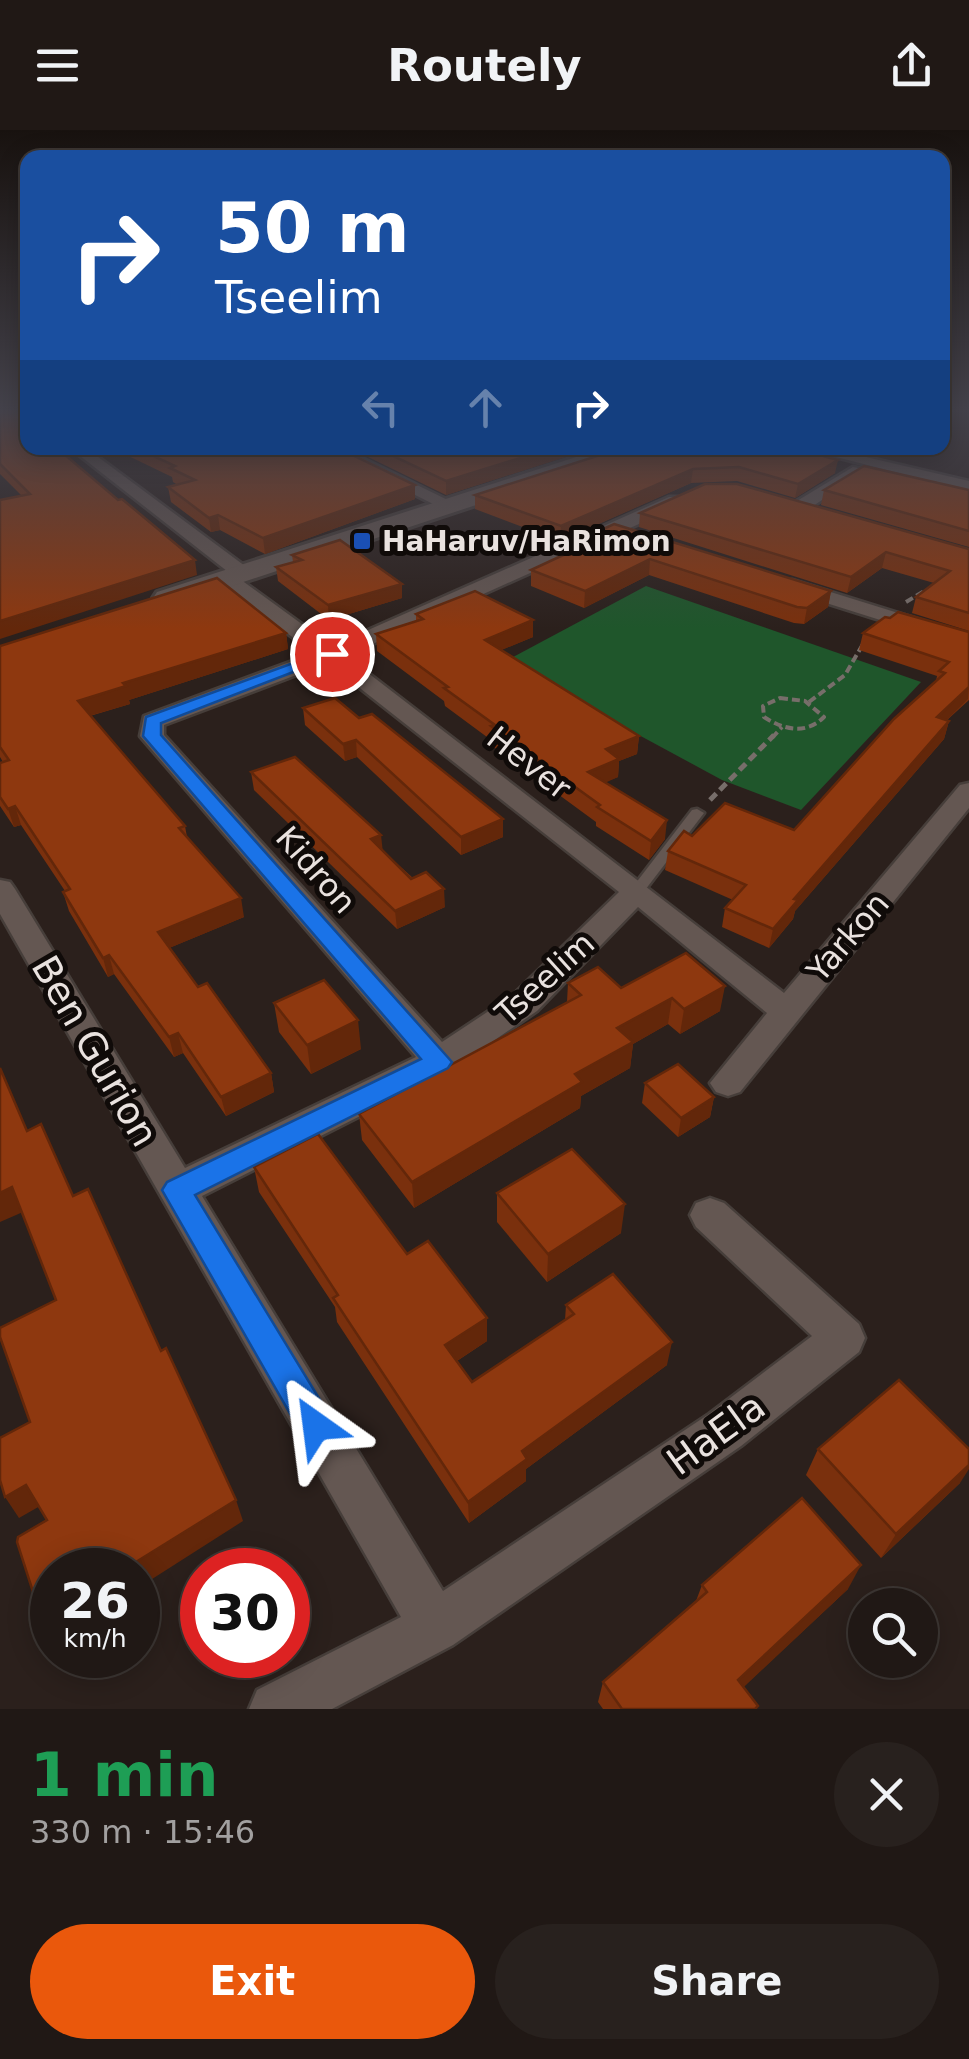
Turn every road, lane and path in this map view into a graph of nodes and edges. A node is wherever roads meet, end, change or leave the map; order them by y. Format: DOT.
graph roads {
  1 [pos="118,482"];
  2 [pos="401,482"];
  3 [pos="521,482"];
  4 [pos="841,482"];
  5 [pos="699,490"];
  6 [pos="449,505"];
  7 [pos="799,508"];
  8 [pos="612,529"];
  9 [pos="648,541"];
  10 [pos="234,576"];
  11 [pos="775,580"];
  12 [pos="150,604"];
  13 [pos="969,642"];
  14 [pos="332,654"];
  15 [pos="782,727"];
  16 [pos="969,790"];
  17 [pos="697,813"];
  18 [pos="0,889"];
  19 [pos="638,891"];
  20 [pos="784,1010"];
  21 [pos="439,1062"];
  22 [pos="728,1083"];
  23 [pos="177,1190"];
  24 [pos="710,1215"];
  25 [pos="435,1627"];
  26 [pos="276,1709"];
  1 -- 10 [label="street, Hever"];
  2 -- 6 [label="street"];
  3 -- 6 [label="street"];
  4 -- 7 [label="street"];
  5 -- 8 [label="street"];
  6 -- 10 [label="street"];
  8 -- 9 [label="street"];
  8 -- 14 [label="street"];
  10 -- 12 [label="street"];
  10 -- 14 [label="street, Hever"];
  11 -- 13 [label="street"];
  14 -- 19 [label="street, Hever"];
  14 -- 21 [label="street, Kidron"];
  15 -- 15 [label="path"];
  15 -- 17 [label="path"];
  16 -- 20 [label="street, Yarkon"];
  17 -- 19 [label="lane"];
  18 -- 23 [label="street, Ben Gurion"];
  19 -- 20 [label="street, Hever"];
  19 -- 21 [label="street, Tseelim"];
  20 -- 22 [label="street, Yarkon"];
  21 -- 23 [label="street, Tseelim"];
  23 -- 25 [label="street, Ben Gurion"];
  24 -- 25 [label="street, HaEla"];
  25 -- 26 [label="street"];
}
